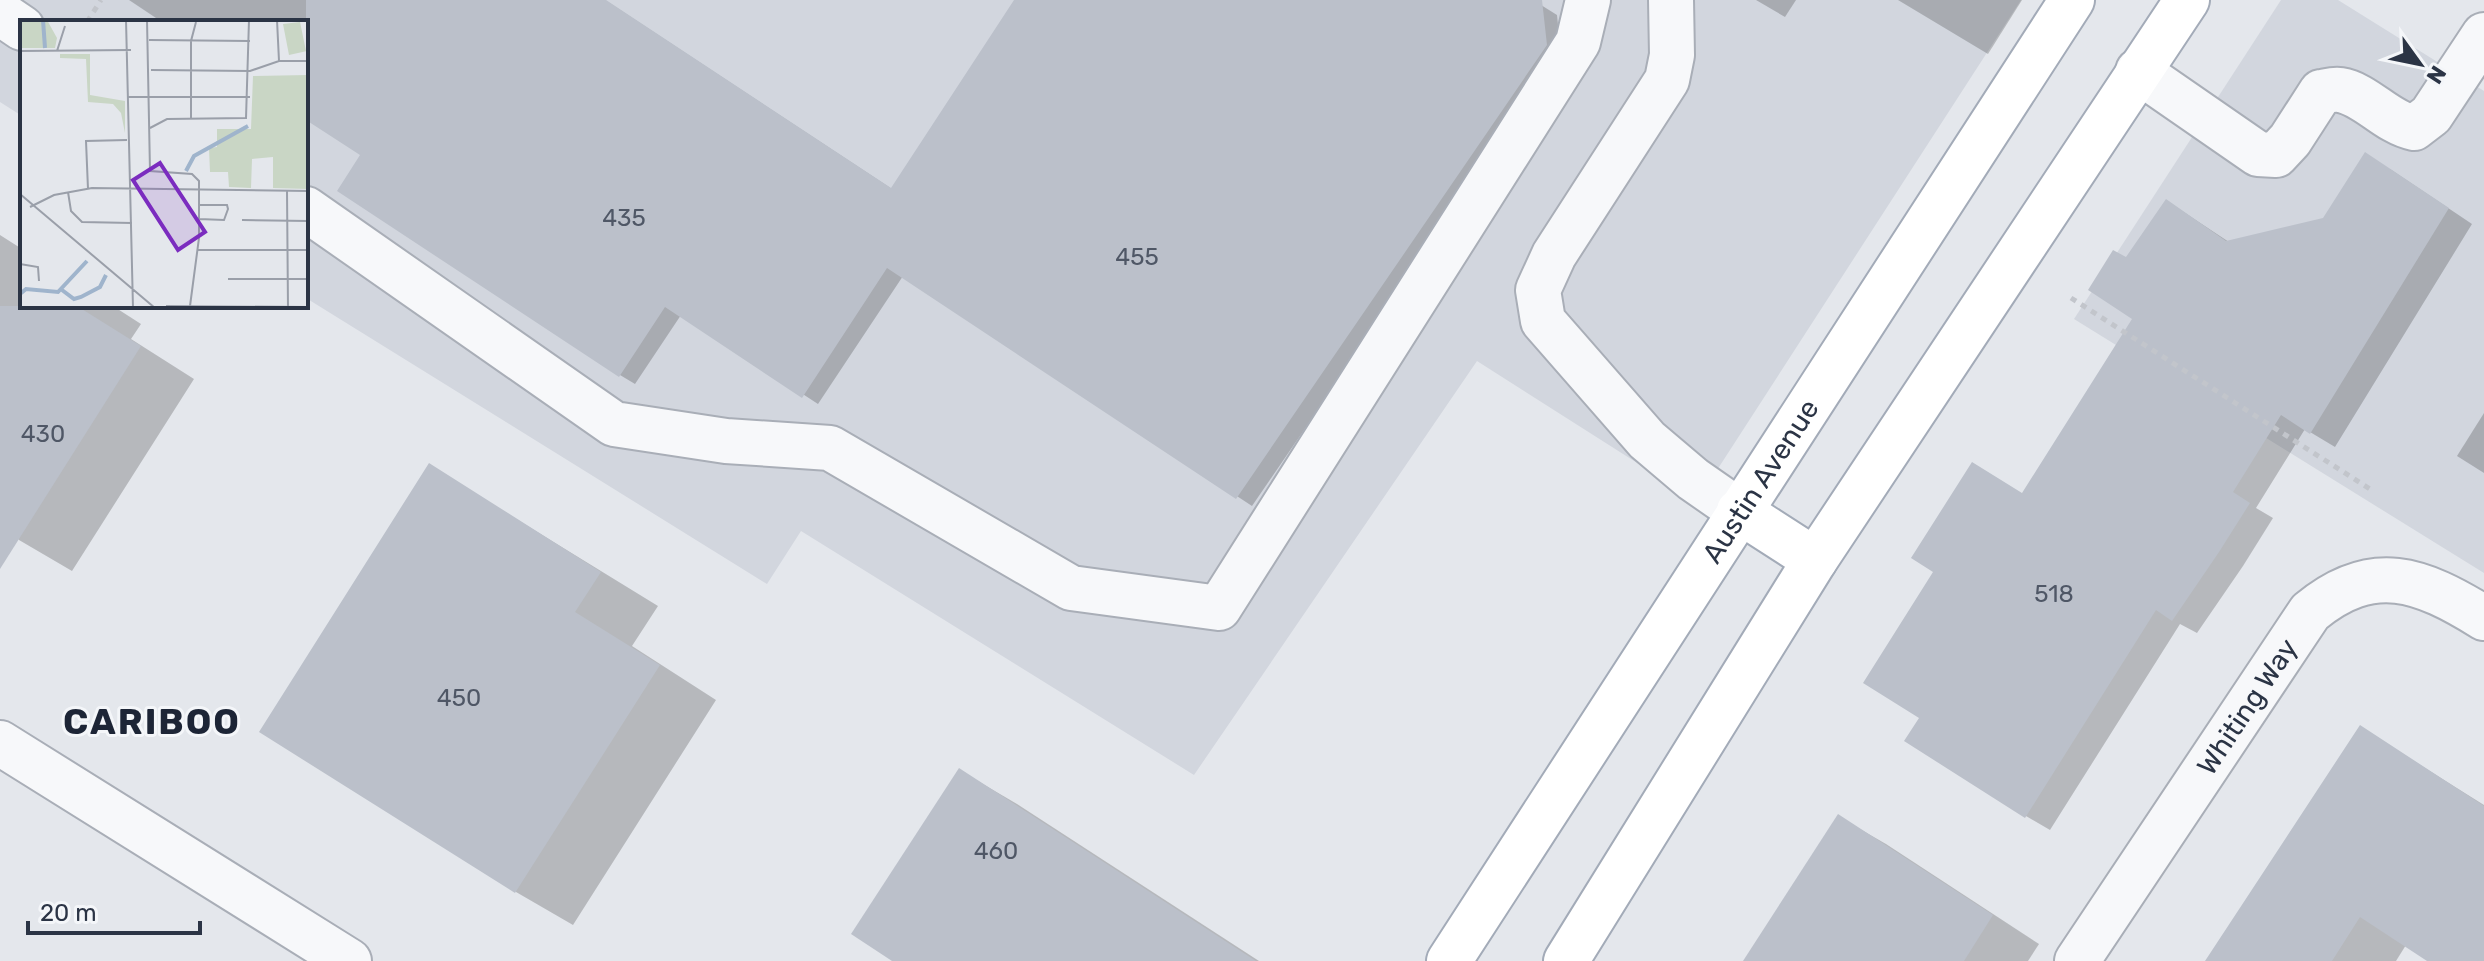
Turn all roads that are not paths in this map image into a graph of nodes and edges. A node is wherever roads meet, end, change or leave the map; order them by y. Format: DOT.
graph roads {
  1 [pos="1588,0"];
  2 [pos="1671,0"];
  3 [pos="2072,0"];
  4 [pos="2187,0"];
  5 [pos="0,13"];
  6 [pos="20,27"];
  7 [pos="2484,35"];
  8 [pos="2138,71"];
  9 [pos="308,210"];
  10 [pos="1739,511"];
  11 [pos="1815,560"];
  12 [pos="2484,618"];
  13 [pos="0,743"];
  14 [pos="349,961"];
  15 [pos="1449,961"];
  16 [pos="1566,961"];
  17 [pos="2077,961"];
  1 -- 9 [label="street"];
  2 -- 10 [label="street"];
  3 -- 10 [label="main road, Austin Avenue"];
  4 -- 8 [label="main road"];
  5 -- 6 [label="street"];
  7 -- 8 [label="street"];
  8 -- 11 [label="main road"];
  10 -- 11 [label="main road"];
  10 -- 15 [label="main road, Austin Avenue"];
  11 -- 16 [label="main road"];
  12 -- 17 [label="street, Whiting Way"];
  13 -- 14 [label="street"];
}
